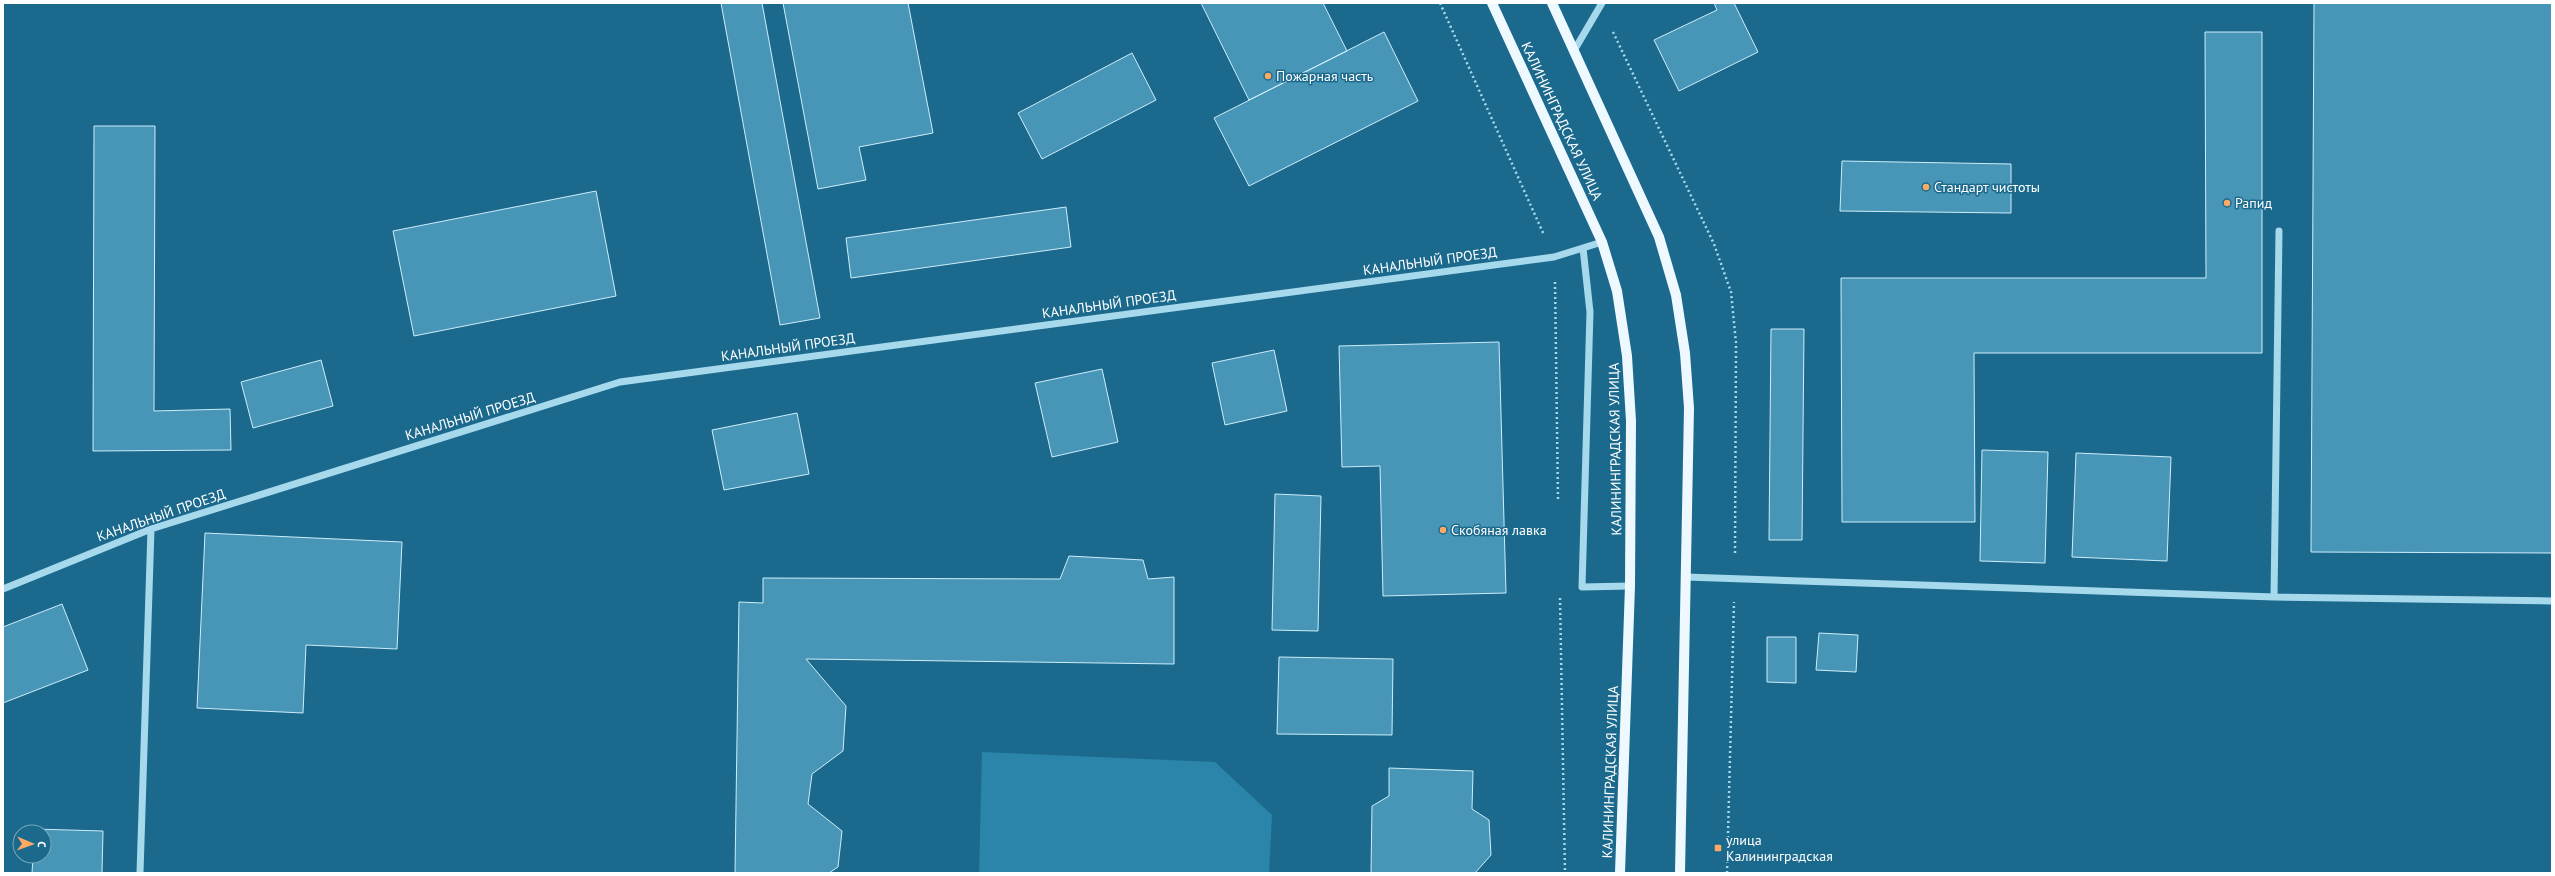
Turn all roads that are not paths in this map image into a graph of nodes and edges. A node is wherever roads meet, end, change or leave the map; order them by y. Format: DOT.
graph roads {
  1 [pos="1492,3"];
  2 [pos="1552,3"];
  3 [pos="1602,3"];
  4 [pos="1575,48"];
  5 [pos="2279,231"];
  6 [pos="1602,242"];
  7 [pos="1583,248"];
  8 [pos="151,530"];
  9 [pos="1686,577"];
  10 [pos="1630,586"];
  11 [pos="3,588"];
  12 [pos="2274,597"];
  13 [pos="2552,601"];
  14 [pos="140,873"];
  15 [pos="1620,873"];
  16 [pos="1680,873"];
  1 -- 6 [label="main road, КАЛИНИНГРАДСКАЯ УЛИЦА"];
  2 -- 4 [label="main road"];
  3 -- 4 [label="lane"];
  4 -- 9 [label="main road"];
  5 -- 12 [label="lane"];
  6 -- 7 [label="lane, КАНАЛЬНЫЙ ПРОЕЗД"];
  6 -- 10 [label="main road, КАЛИНИНГРАДСКАЯ УЛИЦА"];
  7 -- 8 [label="lane, КАНАЛЬНЫЙ ПРОЕЗД"];
  7 -- 10 [label="lane"];
  8 -- 11 [label="lane, КАНАЛЬНЫЙ ПРОЕЗД"];
  8 -- 14 [label="lane"];
  9 -- 12 [label="lane"];
  9 -- 16 [label="main road"];
  10 -- 15 [label="main road, КАЛИНИНГРАДСКАЯ УЛИЦА"];
  12 -- 13 [label="lane"];
}
